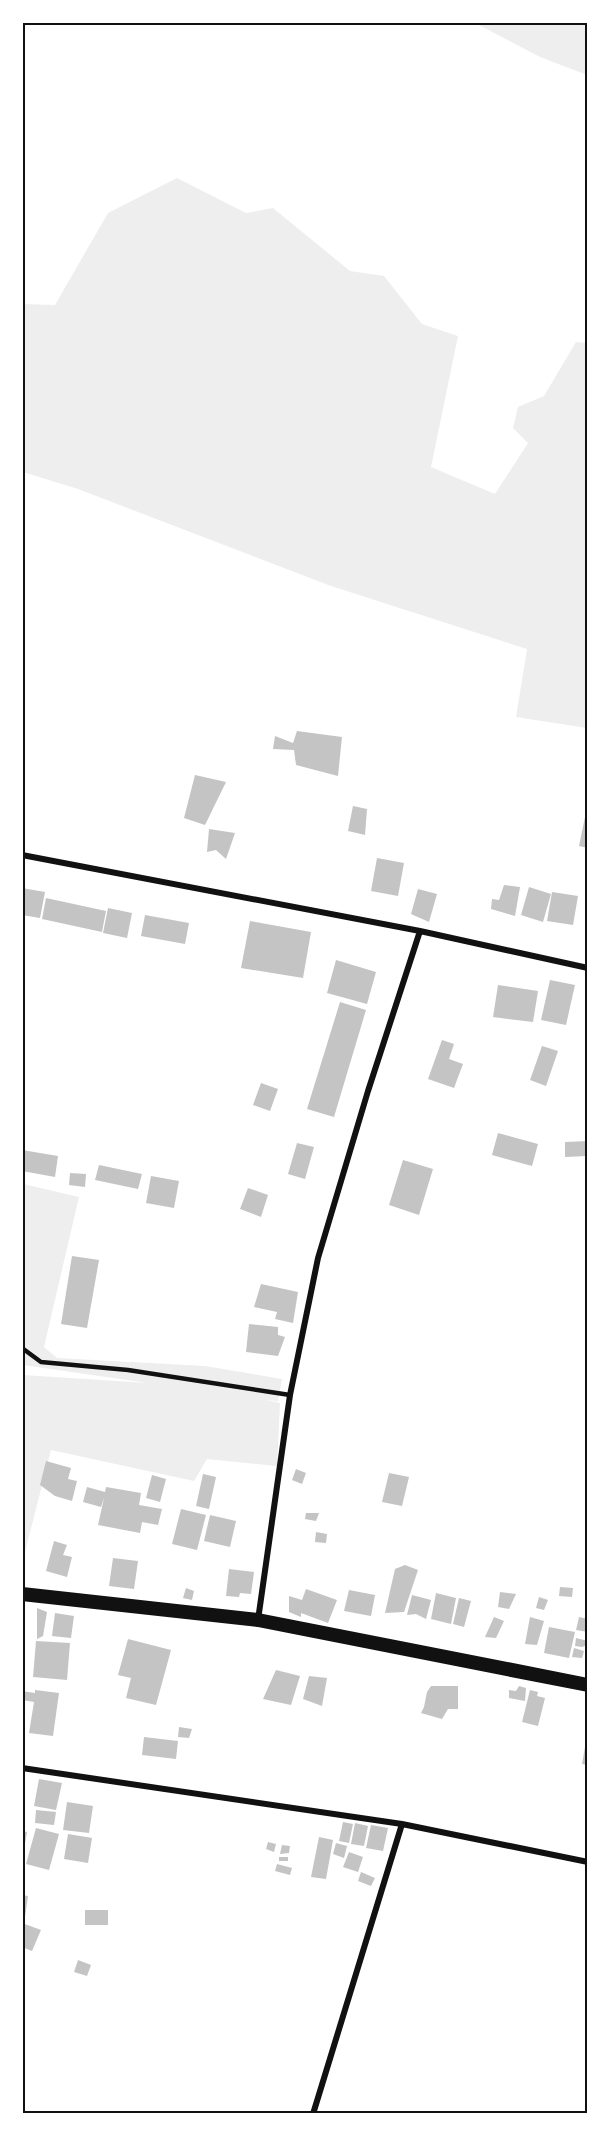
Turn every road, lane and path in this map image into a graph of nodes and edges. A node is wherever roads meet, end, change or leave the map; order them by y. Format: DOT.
graph roads {
  1 [pos="22,855"];
  2 [pos="420,931"];
  3 [pos="588,968"];
  4 [pos="22,1348"];
  5 [pos="290,1395"];
  6 [pos="22,1594"];
  7 [pos="258,1620"];
  8 [pos="588,1685"];
  9 [pos="22,1768"];
  10 [pos="402,1824"];
  11 [pos="588,1862"];
  12 [pos="313,2114"];
  1 -- 2 [label="street"];
  2 -- 3 [label="street"];
  2 -- 5 [label="street"];
  4 -- 5 [label="lane"];
  5 -- 7 [label="street"];
  6 -- 7 [label="main road"];
  7 -- 8 [label="main road"];
  9 -- 10 [label="street"];
  10 -- 11 [label="street"];
  10 -- 12 [label="street"];
}
